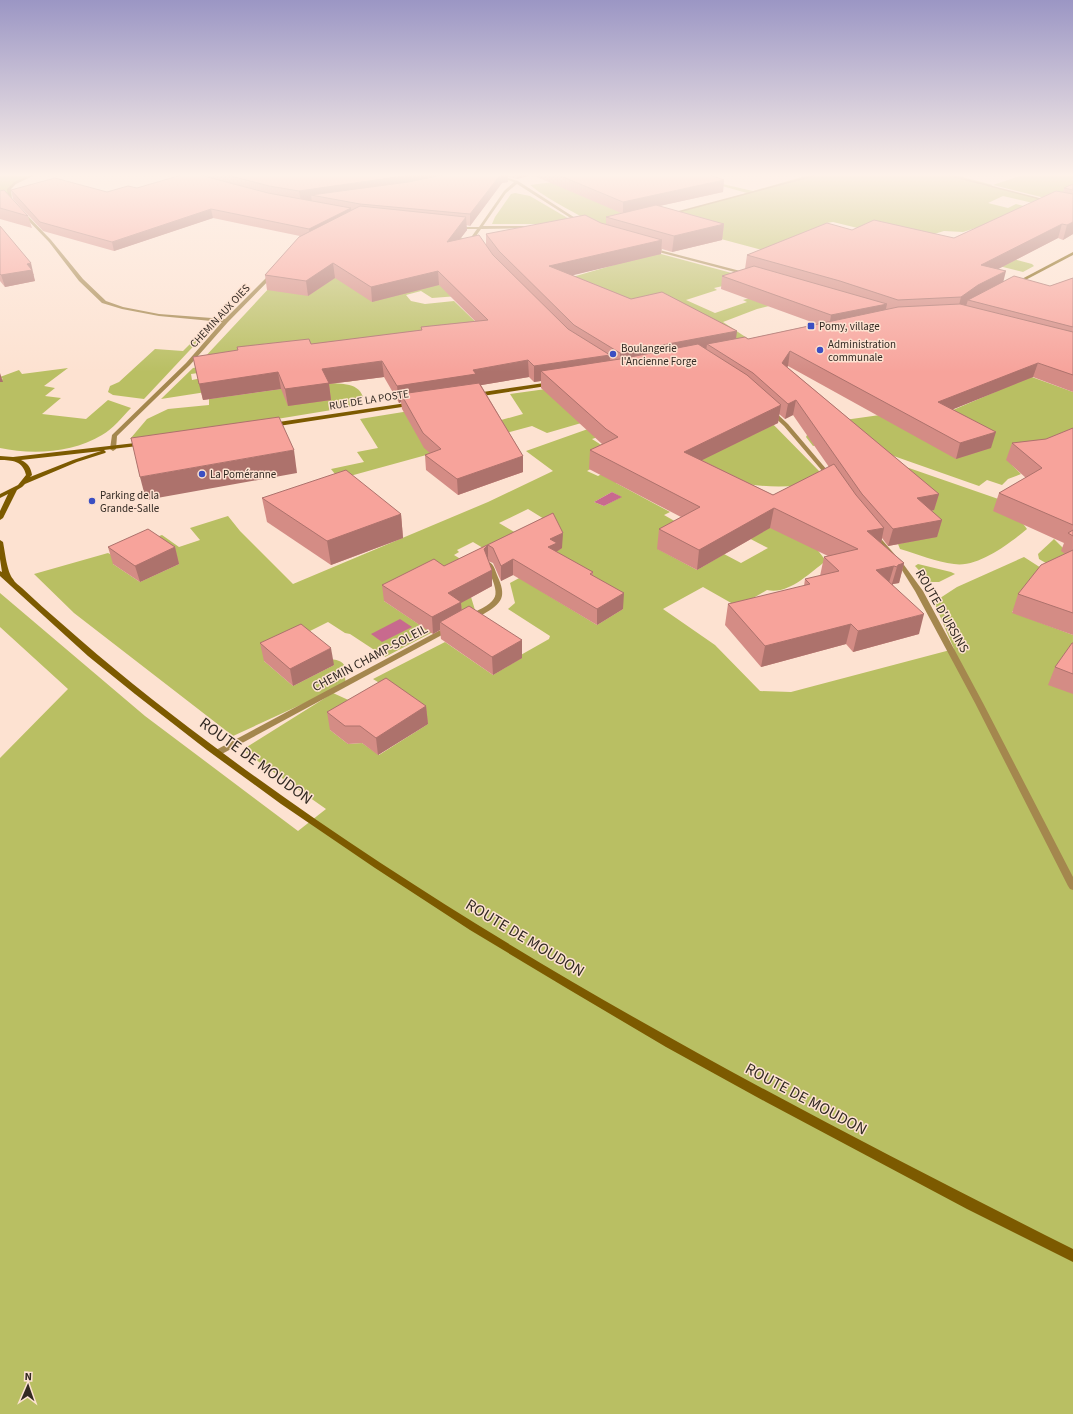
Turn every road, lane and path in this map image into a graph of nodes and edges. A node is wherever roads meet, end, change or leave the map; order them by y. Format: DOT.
graph roads {
  1 [pos="49,240"];
  2 [pos="477,240"];
  3 [pos="648,247"];
  4 [pos="483,248"];
  5 [pos="1073,253"];
  6 [pos="278,269"];
  7 [pos="748,275"];
  8 [pos="1010,286"];
  9 [pos="226,321"];
  10 [pos="557,383"];
  11 [pos="468,396"];
  12 [pos="416,404"];
  13 [pos="764,405"];
  14 [pos="268,426"];
  15 [pos="152,443"];
  16 [pos="113,449"];
  17 [pos="1,457"];
  18 [pos="13,459"];
  19 [pos="24,482"];
  20 [pos="835,484"];
  21 [pos="14,489"];
  22 [pos="0,496"];
  23 [pos="0,518"];
  24 [pos="868,527"];
  25 [pos="0,542"];
  26 [pos="489,564"];
  27 [pos="4,575"];
  28 [pos="217,753"];
  29 [pos="1073,886"];
  30 [pos="1073,1256"];
  1 -- 9 [label="street"];
  2 -- 4 [label="street"];
  3 -- 7 [label="street"];
  5 -- 8 [label="main road"];
  6 -- 9 [label="street, CHEMIN AUX OIES"];
  9 -- 16 [label="street, CHEMIN AUX OIES"];
  10 -- 11 [label="main road"];
  12 -- 14 [label="main road, RUE DE LA POSTE"];
  13 -- 20 [label="street"];
  15 -- 16 [label="main road"];
  16 -- 18 [label="main road"];
  16 -- 19 [label="main road"];
  17 -- 18 [label="main road"];
  18 -- 19 [label="main road"];
  19 -- 21 [label="main road"];
  21 -- 22 [label="main road"];
  21 -- 23 [label="main road"];
  24 -- 29 [label="street, ROUTE D'URSINS"];
  25 -- 27 [label="main road, ROUTE DE MOUDON"];
  26 -- 28 [label="street, CHEMIN CHAMP-SOLEIL"];
  27 -- 28 [label="main road, ROUTE DE MOUDON"];
  28 -- 30 [label="main road, ROUTE DE MOUDON"];
}
